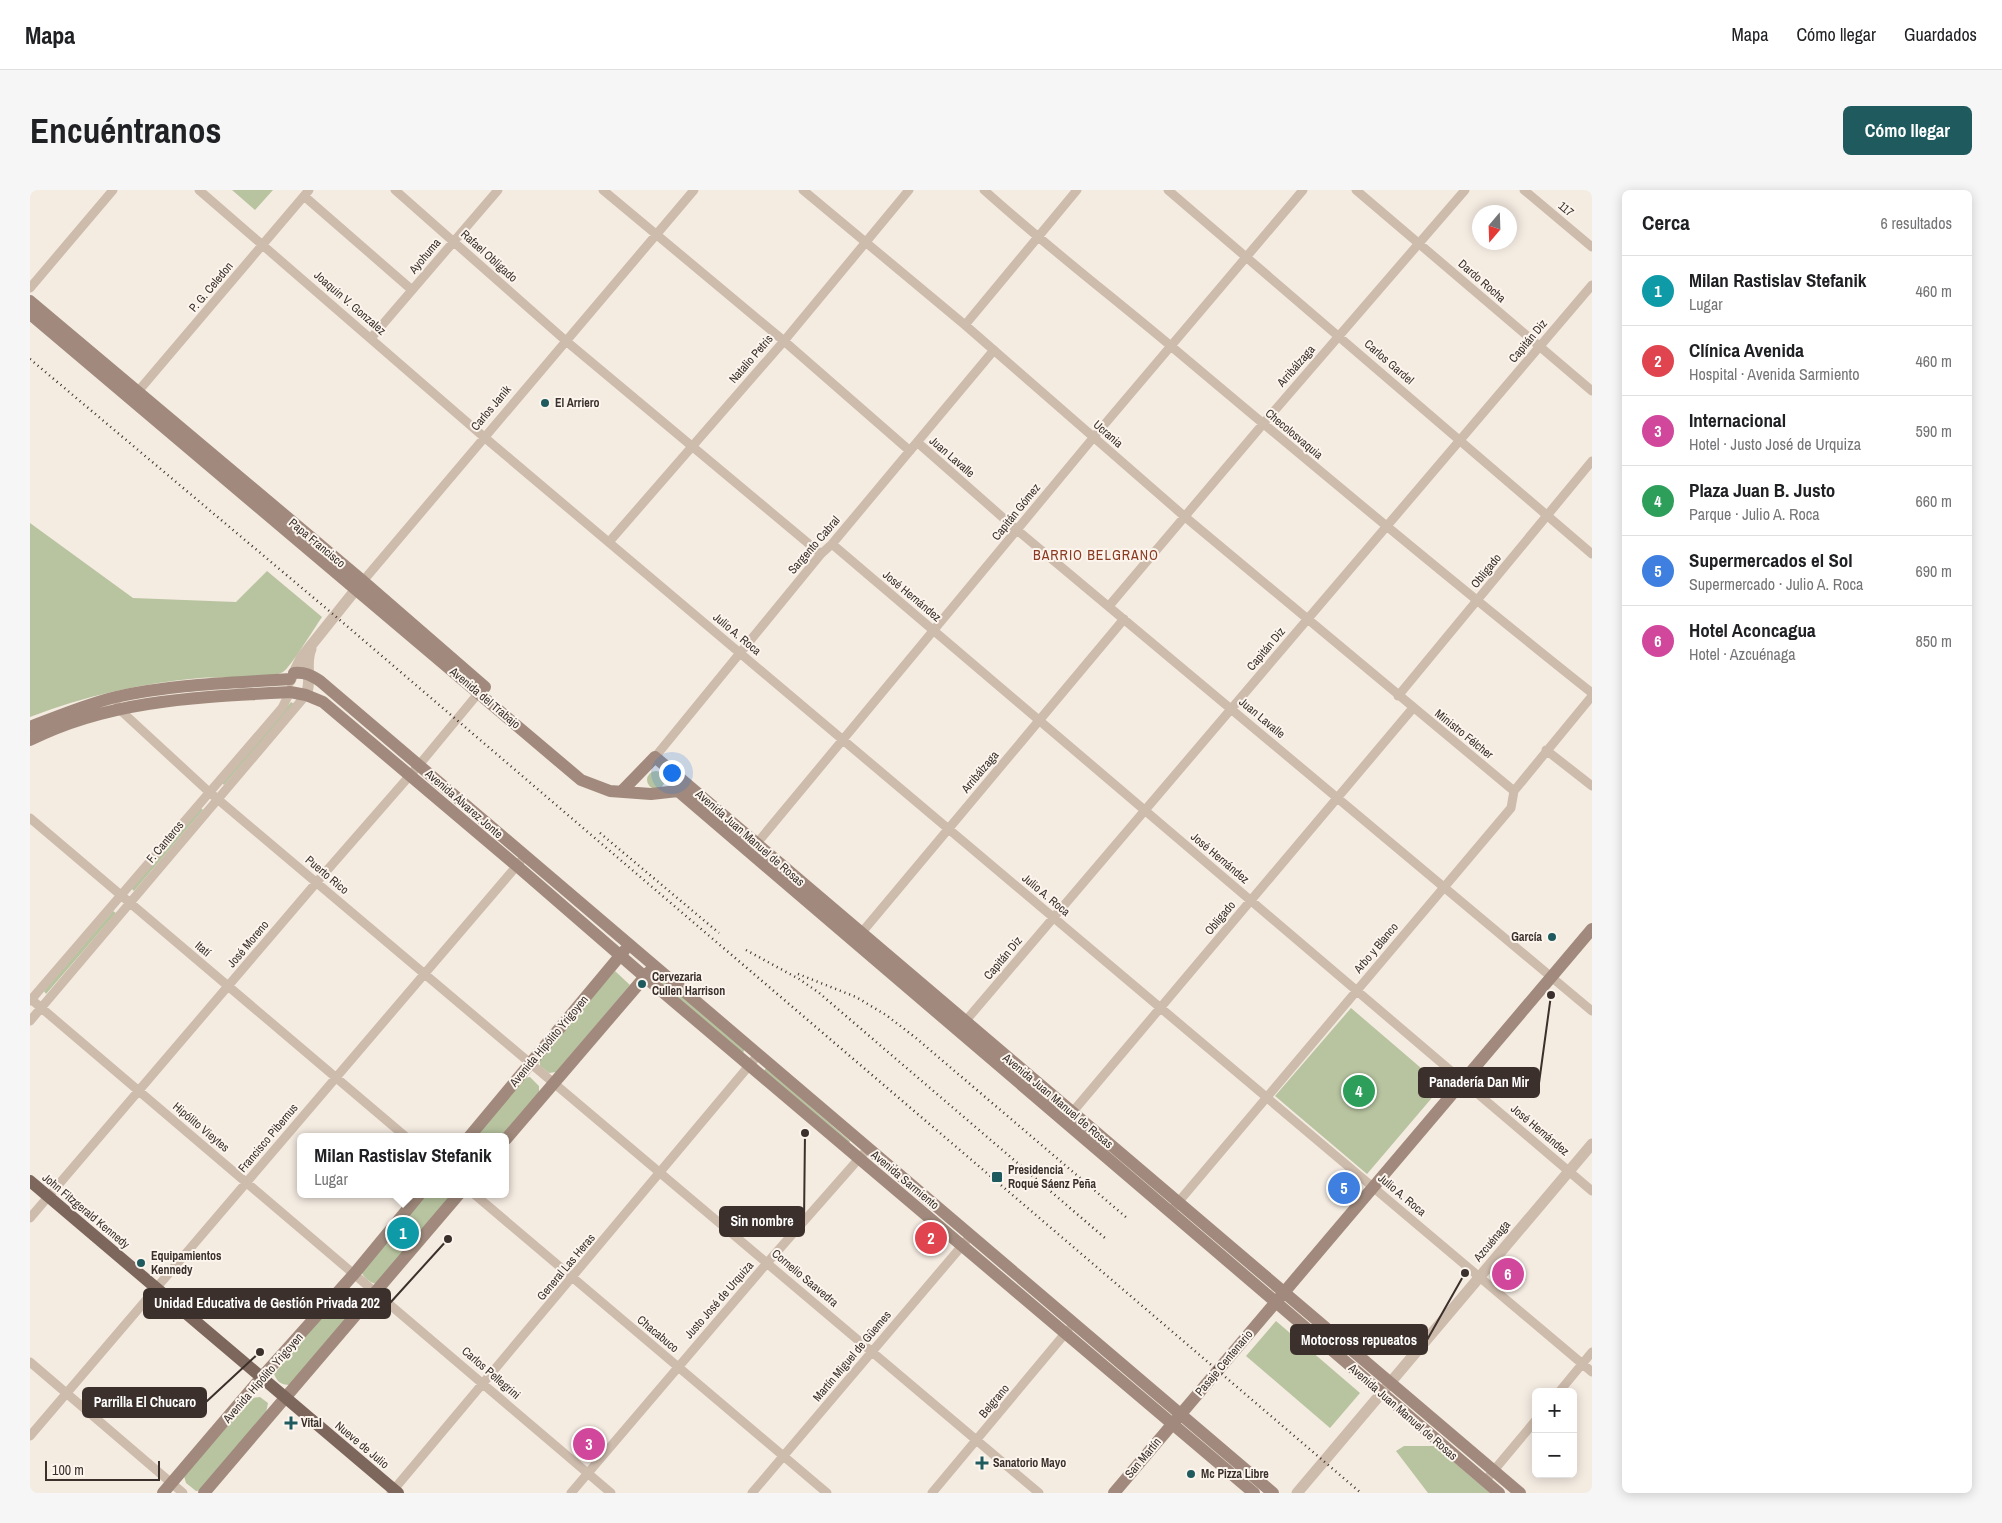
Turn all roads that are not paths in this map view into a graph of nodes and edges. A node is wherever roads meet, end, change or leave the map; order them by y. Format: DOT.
graph roads {
  1 [pos="113,190"];
  2 [pos="199,190"];
  3 [pos="395,190"];
  4 [pos="498,190"];
  5 [pos="603,190"];
  6 [pos="694,190"];
  7 [pos="803,190"];
  8 [pos="909,190"];
  9 [pos="984,190"];
  10 [pos="1077,190"];
  11 [pos="1168,190"];
  12 [pos="1303,190"];
  13 [pos="1356,190"];
  14 [pos="1465,190"];
  15 [pos="1524,190"];
  16 [pos="307,193"];
  17 [pos="657,236"];
  18 [pos="1037,238"];
  19 [pos="454,241"];
  20 [pos="865,242"];
  21 [pos="263,244"];
  22 [pos="1420,244"];
  23 [pos="1592,247"];
  24 [pos="1246,256"];
  25 [pos="1592,285"];
  26 [pos="30,288"];
  27 [pos="412,290"];
  28 [pos="30,300"];
  29 [pos="30,314"];
  30 [pos="965,325"];
  31 [pos="1339,336"];
  32 [pos="371,338"];
  33 [pos="566,341"];
  34 [pos="784,341"];
  35 [pos="1170,346"];
  36 [pos="1539,347"];
  37 [pos="994,350"];
  38 [pos="1592,391"];
  39 [pos="134,395"];
  40 [pos="1263,424"];
  41 [pos="484,437"];
  42 [pos="1093,438"];
  43 [pos="1460,440"];
  44 [pos="917,442"];
  45 [pos="691,447"];
  46 [pos="910,451"];
  47 [pos="1592,461"];
  48 [pos="1548,515"];
  49 [pos="1184,516"];
  50 [pos="1386,527"];
  51 [pos="1017,530"];
  52 [pos="609,542"];
  53 [pos="832,544"];
  54 [pos="821,554"];
  55 [pos="1592,554"];
  56 [pos="359,585"];
  57 [pos="1478,602"];
  58 [pos="1109,606"];
  59 [pos="1124,619"];
  60 [pos="1308,619"];
  61 [pos="934,631"];
  62 [pos="312,645"];
  63 [pos="741,653"];
  64 [pos="310,675"];
  65 [pos="292,676"];
  66 [pos="481,689"];
  67 [pos="290,692"];
  68 [pos="1592,694"];
  69 [pos="306,695"];
  70 [pos="1398,696"];
  71 [pos="117,703"];
  72 [pos="1413,708"];
  73 [pos="1231,709"];
  74 [pos="1039,720"];
  75 [pos="30,727"];
  76 [pos="30,740"];
  77 [pos="843,740"];
  78 [pos="1546,750"];
  79 [pos="654,757"];
  80 [pos="419,765"];
  81 [pos="410,775"];
  82 [pos="638,775"];
  83 [pos="677,775"];
  84 [pos="1592,786"];
  85 [pos="674,790"];
  86 [pos="622,791"];
  87 [pos="1514,791"];
  88 [pos="208,792"];
  89 [pos="651,794"];
  90 [pos="1337,798"];
  91 [pos="219,800"];
  92 [pos="1145,810"];
  93 [pos="30,818"];
  94 [pos="948,829"];
  95 [pos="753,848"];
  96 [pos="521,861"];
  97 [pos="316,883"];
  98 [pos="1444,888"];
  99 [pos="120,895"];
  100 [pos="1251,901"];
  101 [pos="130,904"];
  102 [pos="1054,918"];
  103 [pos="1592,929"];
  104 [pos="858,937"];
  105 [pos="629,945"];
  106 [pos="620,956"];
  107 [pos="654,966"];
  108 [pos="424,974"];
  109 [pos="1551,977"];
  110 [pos="645,978"];
  111 [pos="228,986"];
  112 [pos="1356,991"];
  113 [pos="31,1000"];
  114 [pos="41,1008"];
  115 [pos="1160,1008"];
  116 [pos="1592,1011"];
  117 [pos="30,1021"];
  118 [pos="962,1026"];
  119 [pos="758,1055"];
  120 [pos="531,1064"];
  121 [pos="749,1066"];
  122 [pos="336,1078"];
  123 [pos="1462,1081"];
  124 [pos="553,1082"];
  125 [pos="139,1091"];
  126 [pos="1266,1097"];
  127 [pos="1068,1117"];
  128 [pos="401,1133"];
  129 [pos="472,1133"];
  130 [pos="509,1135"];
  131 [pos="1592,1144"];
  132 [pos="863,1153"];
  133 [pos="1569,1171"];
  134 [pos="661,1173"];
  135 [pos="30,1181"];
  136 [pos="246,1183"];
  137 [pos="1373,1187"];
  138 [pos="1592,1191"];
  139 [pos="48,1197"];
  140 [pos="417,1198"];
  141 [pos="457,1198"];
  142 [pos="479,1198"];
  143 [pos="1174,1207"];
  144 [pos="30,1218"];
  145 [pos="966,1240"];
  146 [pos="767,1263"];
  147 [pos="354,1274"];
  148 [pos="1480,1277"];
  149 [pos="573,1278"];
  150 [pos="156,1288"];
  151 [pos="376,1293"];
  152 [pos="1280,1297"];
  153 [pos="1074,1324"];
  154 [pos="1065,1334"];
  155 [pos="872,1351"];
  156 [pos="1592,1352"];
  157 [pos="30,1362"];
  158 [pos="1582,1364"];
  159 [pos="678,1367"];
  160 [pos="1592,1372"];
  161 [pos="261,1378"];
  162 [pos="484,1383"];
  163 [pos="1390,1383"];
  164 [pos="1562,1388"];
  165 [pos="67,1393"];
  166 [pos="1382,1393"];
  167 [pos="285,1398"];
  168 [pos="1176,1419"];
  169 [pos="1532,1425"];
  170 [pos="30,1436"];
  171 [pos="977,1440"];
  172 [pos="783,1457"];
  173 [pos="1494,1470"];
  174 [pos="588,1474"];
  175 [pos="1485,1481"];
  176 [pos="168,1488"];
  177 [pos="394,1492"];
  178 [pos="183,1493"];
  179 [pos="204,1493"];
  180 [pos="572,1493"];
  181 [pos="611,1493"];
  182 [pos="752,1493"];
  183 [pos="827,1493"];
  184 [pos="932,1493"];
  185 [pos="1039,1493"];
  186 [pos="1114,1493"];
  187 [pos="1254,1493"];
  188 [pos="1273,1493"];
  189 [pos="1297,1493"];
  190 [pos="1499,1493"];
  191 [pos="1520,1493"];
  1 -- 26 [label="street"];
  2 -- 21 [label="street, Joaquin V. Gonzalez"];
  3 -- 19 [label="street, Rafael Obligado"];
  4 -- 19 [label="street, Ayohuma"];
  5 -- 17 [label="street, Juan Lavalle"];
  6 -- 17 [label="street, Carlos Janik"];
  7 -- 20 [label="street, Ucrania"];
  8 -- 20 [label="street, Natalio Petris"];
  9 -- 18 [label="street, Checolosvaquia"];
  10 -- 18 [label="street"];
  11 -- 24 [label="street, Carlos Gardel"];
  12 -- 24 [label="street, Capitán Gómez"];
  13 -- 22 [label="street, Dardo Rocha"];
  14 -- 22 [label="street, Arribálzaga"];
  15 -- 23 [label="street, 117"];
  16 -- 21 [label="street, P. G. Celedon"];
  16 -- 27 [label="street"];
  17 -- 33 [label="street, Carlos Janik"];
  17 -- 34 [label="street, Juan Lavalle"];
  18 -- 30 [label="street"];
  18 -- 35 [label="street, Checolosvaquia"];
  19 -- 27 [label="street, Ayohuma"];
  19 -- 33 [label="street, Rafael Obligado"];
  20 -- 30 [label="street, Ucrania"];
  20 -- 34 [label="street, Natalio Petris"];
  21 -- 32 [label="street, Joaquin V. Gonzalez"];
  21 -- 39 [label="street, P. G. Celedon"];
  22 -- 31 [label="street, Arribálzaga"];
  22 -- 36 [label="street, Dardo Rocha"];
  24 -- 31 [label="street, Carlos Gardel"];
  24 -- 35 [label="street, Capitán Gómez"];
  25 -- 36 [label="street, Capitán Diz"];
  27 -- 32 [label="street, Ayohuma"];
  28 -- 39 [label="main road, Papa Francisco"];
  29 -- 39 [label="main road, Papa Francisco"];
  30 -- 37 [label="street, Ucrania"];
  31 -- 40 [label="street, Arribálzaga"];
  31 -- 43 [label="street, Carlos Gardel"];
  32 -- 41 [label="street, Joaquin V. Gonzalez"];
  33 -- 41 [label="street, Carlos Janik"];
  33 -- 45 [label="street"];
  34 -- 45 [label="street, Natalio Petris"];
  34 -- 46 [label="street, Juan Lavalle"];
  35 -- 40 [label="street, Checolosvaquia"];
  35 -- 42 [label="street, Capitán Gómez"];
  36 -- 38 [label="street, Dardo Rocha"];
  36 -- 43 [label="street, Capitán Diz"];
  37 -- 42 [label="street, Ucrania"];
  37 -- 44 [label="street, Sargento Cabral"];
  39 -- 56 [label="main road, Papa Francisco"];
  40 -- 49 [label="street, Arribálzaga"];
  40 -- 50 [label="street, Checolosvaquia"];
  41 -- 52 [label="street, Julio A. Roca"];
  41 -- 56 [label="street, Carlos Janik"];
  42 -- 49 [label="street, Ucrania"];
  42 -- 51 [label="street, Capitán Gómez"];
  43 -- 48 [label="street, Carlos Gardel"];
  43 -- 50 [label="street, Capitán Diz"];
  44 -- 46 [label="street, Sargento Cabral"];
  44 -- 51 [label="street, Juan Lavalle"];
  45 -- 52 [label="street, Natalio Petris"];
  45 -- 54 [label="street"];
  46 -- 53 [label="street, Sargento Cabral"];
  47 -- 48 [label="street, Obligado"];
  48 -- 55 [label="street, Carlos Gardel"];
  48 -- 57 [label="street, Obligado"];
  49 -- 58 [label="street, Arribálzaga"];
  49 -- 60 [label="street, Ucrania"];
  50 -- 57 [label="street, Checolosvaquia"];
  50 -- 60 [label="street, Capitán Diz"];
  51 -- 58 [label="street, Juan Lavalle"];
  51 -- 61 [label="street, Capitán Gómez"];
  52 -- 63 [label="street, Julio A. Roca"];
  53 -- 54 [label="street, Sargento Cabral"];
  53 -- 61 [label="street, José Hernández"];
  54 -- 63 [label="street, Sargento Cabral"];
  56 -- 62 [label="street, Carlos Janik"];
  56 -- 66 [label="main road, Avenida del Trabajo"];
  57 -- 68 [label="street, Checolosvaquia"];
  57 -- 70 [label="street, Obligado"];
  58 -- 59 [label="street, Juan Lavalle"];
  59 -- 73 [label="street, Juan Lavalle"];
  59 -- 74 [label="street, Arribálzaga"];
  60 -- 70 [label="street, Ucrania"];
  60 -- 73 [label="street, Capitán Diz"];
  61 -- 74 [label="street, José Hernández"];
  61 -- 77 [label="street, Capitán Gómez"];
  62 -- 64 [label="street"];
  62 -- 65 [label="street, Carlos Janik"];
  63 -- 77 [label="street, Julio A. Roca"];
  63 -- 79 [label="street, Sargento Cabral"];
  64 -- 65 [label="main road"];
  64 -- 69 [label="street, F. Canteros"];
  64 -- 80 [label="main road, Avenida Álvarez Jonte"];
  65 -- 67 [label="street"];
  65 -- 71 [label="main road"];
  66 -- 80 [label="street, José Moreno"];
  66 -- 86 [label="main road, Avenida del Trabajo"];
  67 -- 69 [label="main road, Avenida Álvarez Jonte"];
  67 -- 71 [label="main road, Avenida Álvarez Jonte"];
  67 -- 88 [label="street, F. Canteros"];
  68 -- 78 [label="street, Arbo y Blanco"];
  69 -- 81 [label="main road, Avenida Álvarez Jonte"];
  69 -- 91 [label="street, F. Canteros"];
  70 -- 72 [label="street, Ministro Félcher"];
  71 -- 75 [label="main road"];
  71 -- 76 [label="main road"];
  71 -- 88 [label="street, Puerto Rico"];
  72 -- 87 [label="street, Ministro Félcher"];
  72 -- 90 [label="street, Obligado"];
  73 -- 90 [label="street, Juan Lavalle"];
  73 -- 92 [label="street, Capitán Diz"];
  74 -- 92 [label="street, José Hernández"];
  74 -- 94 [label="street, Arribálzaga"];
  77 -- 94 [label="street, Julio A. Roca"];
  77 -- 95 [label="street, Capitán Gómez"];
  78 -- 84 [label="street"];
  78 -- 87 [label="street, Arbo y Blanco"];
  79 -- 82 [label="main road"];
  79 -- 83 [label="main road, Avenida Juan Manuel de Rosas"];
  80 -- 81 [label="street, José Moreno"];
  80 -- 96 [label="main road, Avenida Álvarez Jonte"];
  81 -- 96 [label="main road, Avenida Álvarez Jonte"];
  81 -- 97 [label="street, José Moreno"];
  82 -- 86 [label="main road"];
  82 -- 89 [label="main road"];
  83 -- 85 [label="main road"];
  83 -- 95 [label="main road, Avenida Juan Manuel de Rosas"];
  85 -- 89 [label="main road"];
  85 -- 95 [label="main road, Avenida Juan Manuel de Rosas"];
  86 -- 89 [label="main road"];
  87 -- 98 [label="street, Arbo y Blanco"];
  88 -- 91 [label="street, Puerto Rico"];
  88 -- 99 [label="street, F. Canteros"];
  90 -- 98 [label="street, Juan Lavalle"];
  90 -- 100 [label="street, Obligado"];
  91 -- 97 [label="street, Puerto Rico"];
  91 -- 101 [label="street, F. Canteros"];
  92 -- 100 [label="street, José Hernández"];
  92 -- 102 [label="street, Capitán Diz"];
  93 -- 99 [label="street, Itatí"];
  94 -- 102 [label="street, Julio A. Roca"];
  94 -- 104 [label="street, Arribálzaga"];
  95 -- 104 [label="main road, Avenida Juan Manuel de Rosas"];
  96 -- 105 [label="main road, Avenida Álvarez Jonte"];
  96 -- 106 [label="main road, Avenida Álvarez Jonte"];
  96 -- 108 [label="street, Francisco Pibernus"];
  97 -- 108 [label="street, Puerto Rico"];
  97 -- 111 [label="street, José Moreno"];
  98 -- 109 [label="street, Juan Lavalle"];
  98 -- 112 [label="street, Arbo y Blanco"];
  99 -- 101 [label="street, Itatí"];
  99 -- 113 [label="street, F. Canteros"];
  100 -- 112 [label="street, José Hernández"];
  100 -- 115 [label="street, Obligado"];
  101 -- 111 [label="street, Itatí"];
  101 -- 114 [label="street, F. Canteros"];
  102 -- 115 [label="street, Julio A. Roca"];
  102 -- 118 [label="street, Capitán Diz"];
  103 -- 109 [label="main road, Pasaje Centenario"];
  104 -- 118 [label="main road, Avenida Juan Manuel de Rosas"];
  105 -- 106 [label="main road, Avenida Hipólito Yrigoyen"];
  105 -- 107 [label="main road, Avenida Sarmiento"];
  106 -- 110 [label="main road, Avenida Sarmiento"];
  106 -- 120 [label="main road, Avenida Hipólito Yrigoyen"];
  107 -- 110 [label="main road"];
  107 -- 119 [label="main road, Avenida Sarmiento"];
  108 -- 120 [label="street, Puerto Rico"];
  108 -- 122 [label="street, Francisco Pibernus"];
  109 -- 116 [label="street, Juan Lavalle"];
  109 -- 123 [label="main road, Pasaje Centenario"];
  110 -- 121 [label="main road, Avenida Sarmiento"];
  110 -- 124 [label="main road"];
  111 -- 122 [label="street, Itatí"];
  111 -- 125 [label="street, José Moreno"];
  112 -- 123 [label="street, José Hernández"];
  112 -- 126 [label="street, Arbo y Blanco"];
  113 -- 114 [label="street, Hipólito Vieytes"];
  114 -- 117 [label="street, F. Canteros"];
  114 -- 125 [label="street, Hipólito Vieytes"];
  115 -- 126 [label="street, Julio A. Roca"];
  115 -- 127 [label="street, Obligado"];
  118 -- 127 [label="main road, Avenida Juan Manuel de Rosas"];
  119 -- 121 [label="street, General Las Heras"];
  119 -- 132 [label="main road, Avenida Sarmiento"];
  120 -- 124 [label="street, Cornelio Saavedra"];
  120 -- 129 [label="main road, Avenida Hipólito Yrigoyen"];
  121 -- 132 [label="main road, Avenida Sarmiento"];
  121 -- 134 [label="street, General Las Heras"];
  122 -- 128 [label="street, Itatí"];
  122 -- 136 [label="street, Francisco Pibernus"];
  123 -- 133 [label="street, José Hernández"];
  123 -- 137 [label="main road, Pasaje Centenario"];
  124 -- 130 [label="main road"];
  124 -- 134 [label="street, Cornelio Saavedra"];
  125 -- 136 [label="street, Hipólito Vieytes"];
  125 -- 139 [label="street, José Moreno"];
  126 -- 137 [label="street, Julio A. Roca"];
  126 -- 143 [label="street, Arbo y Blanco"];
  127 -- 143 [label="main road, Avenida Juan Manuel de Rosas"];
  131 -- 133 [label="street, Azcuénaga"];
  132 -- 145 [label="main road, Avenida Sarmiento"];
  132 -- 146 [label="street, Justo José de Urquiza"];
  133 -- 138 [label="street, José Hernández"];
  133 -- 148 [label="street, Azcuénaga"];
  134 -- 146 [label="street, Cornelio Saavedra"];
  134 -- 149 [label="street, General Las Heras"];
  135 -- 139 [label="main road, John Fitzgerald Kennedy"];
  136 -- 147 [label="street, Hipólito Vieytes"];
  136 -- 150 [label="street, Francisco Pibernus"];
  137 -- 148 [label="street, Julio A. Roca"];
  137 -- 152 [label="main road, Pasaje Centenario"];
  139 -- 144 [label="street, José Moreno"];
  139 -- 150 [label="main road, John Fitzgerald Kennedy"];
  140 -- 147 [label="main road, Avenida Hipólito Yrigoyen"];
  141 -- 151 [label="main road"];
  142 -- 149 [label="street, Chacabuco"];
  143 -- 152 [label="main road, Avenida Juan Manuel de Rosas"];
  145 -- 153 [label="main road, Avenida Sarmiento"];
  145 -- 154 [label="main road, Avenida Sarmiento"];
  145 -- 155 [label="street, Martín Miguel de Güemes"];
  146 -- 155 [label="street, Cornelio Saavedra"];
  146 -- 159 [label="street, Justo José de Urquiza"];
  147 -- 151 [label="street, Carlos Pellegrini"];
  147 -- 161 [label="main road, Avenida Hipólito Yrigoyen"];
  148 -- 158 [label="street, Julio A. Roca"];
  148 -- 163 [label="street, Azcuénaga"];
  149 -- 159 [label="street, Chacabuco"];
  149 -- 162 [label="street, General Las Heras"];
  150 -- 161 [label="main road, John Fitzgerald Kennedy"];
  150 -- 165 [label="street, Francisco Pibernus"];
  151 -- 162 [label="street, Carlos Pellegrini"];
  151 -- 167 [label="main road"];
  152 -- 163 [label="main road, Avenida Juan Manuel de Rosas"];
  152 -- 166 [label="main road, Avenida Juan Manuel de Rosas"];
  152 -- 168 [label="main road, Pasaje Centenario"];
  153 -- 154 [label="street, Belgrano"];
  153 -- 168 [label="main road, Avenida Sarmiento"];
  154 -- 168 [label="main road, Avenida Sarmiento"];
  154 -- 171 [label="street, Belgrano"];
  155 -- 171 [label="street, Cornelio Saavedra"];
  155 -- 172 [label="street, Martín Miguel de Güemes"];
  156 -- 158 [label="street"];
  157 -- 165 [label="street"];
  158 -- 160 [label="street, Julio A. Roca"];
  158 -- 164 [label="street"];
  159 -- 172 [label="street, Chacabuco"];
  159 -- 174 [label="street, Justo José de Urquiza"];
  161 -- 167 [label="main road, John Fitzgerald Kennedy"];
  161 -- 176 [label="main road, Avenida Hipólito Yrigoyen"];
  162 -- 174 [label="street, Carlos Pellegrini"];
  162 -- 177 [label="street, General Las Heras"];
  163 -- 166 [label="street, Azcuénaga"];
  163 -- 173 [label="main road, Avenida Juan Manuel de Rosas"];
  165 -- 170 [label="street, Francisco Pibernus"];
  165 -- 176 [label="street"];
  166 -- 175 [label="main road, Avenida Juan Manuel de Rosas"];
  166 -- 189 [label="street, Azcuénaga"];
  167 -- 177 [label="main road, Nueve de Julio"];
  167 -- 179 [label="main road"];
  168 -- 186 [label="main road, San Martín"];
  168 -- 187 [label="main road, Avenida Sarmiento"];
  168 -- 188 [label="main road, Avenida Sarmiento"];
  169 -- 173 [label="street"];
  171 -- 184 [label="street, Belgrano"];
  171 -- 185 [label="street, Cornelio Saavedra"];
  172 -- 182 [label="street, Martín Miguel de Güemes"];
  172 -- 183 [label="street, Chacabuco"];
  173 -- 175 [label="street"];
  173 -- 191 [label="main road, Avenida Juan Manuel de Rosas"];
  174 -- 180 [label="street, Justo José de Urquiza"];
  174 -- 181 [label="street, Carlos Pellegrini"];
  175 -- 190 [label="main road, Avenida Juan Manuel de Rosas"];
  176 -- 178 [label="street"];
}
